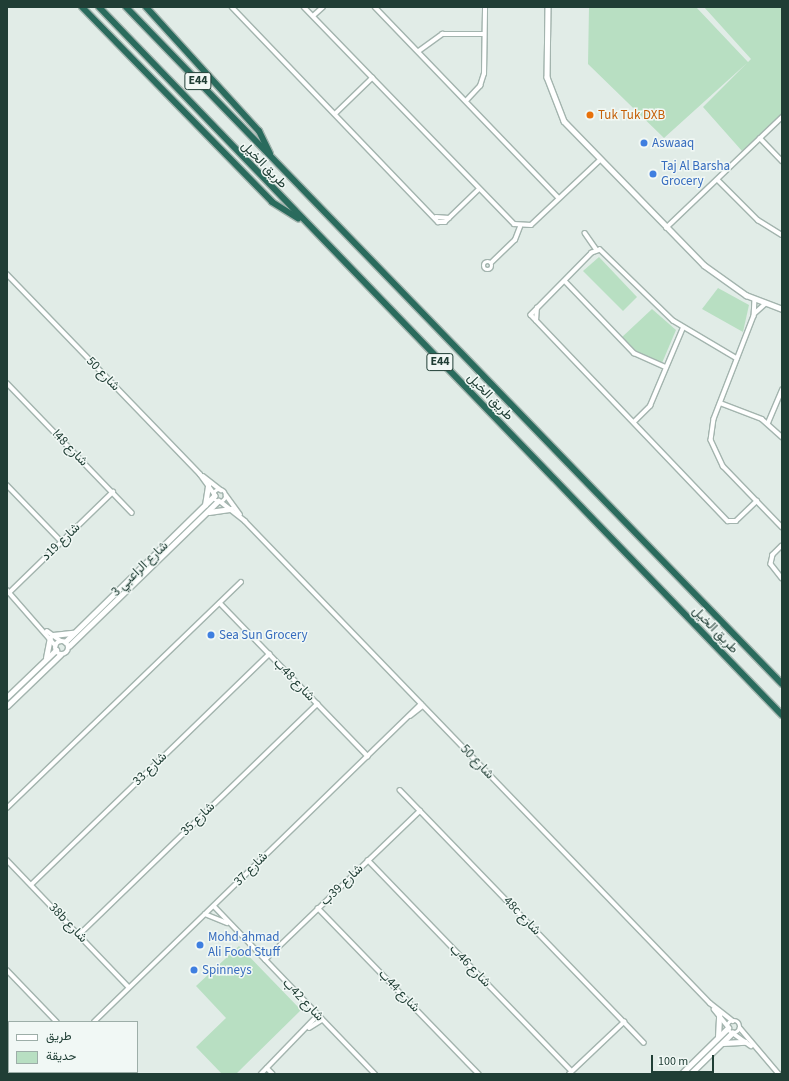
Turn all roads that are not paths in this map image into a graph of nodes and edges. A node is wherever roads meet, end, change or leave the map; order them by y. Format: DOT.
graph roads {
  1 [pos="82,7"];
  2 [pos="99,7"];
  3 [pos="126,7"];
  4 [pos="146,7"];
  5 [pos="232,7"];
  6 [pos="304,7"];
  7 [pos="323,7"];
  8 [pos="375,7"];
  9 [pos="485,7"];
  10 [pos="548,7"];
  11 [pos="313,16"];
  12 [pos="484,34"];
  13 [pos="419,51"];
  14 [pos="372,78"];
  15 [pos="466,101"];
  16 [pos="335,114"];
  17 [pos="782,117"];
  18 [pos="760,138"];
  19 [pos="270,154"];
  20 [pos="600,160"];
  21 [pos="782,161"];
  22 [pos="718,180"];
  23 [pos="479,189"];
  24 [pos="559,198"];
  25 [pos="301,219"];
  26 [pos="520,227"];
  27 [pos="666,228"];
  28 [pos="585,233"];
  29 [pos="782,235"];
  30 [pos="597,250"];
  31 [pos="491,263"];
  32 [pos="7,274"];
  33 [pos="565,281"];
  34 [pos="755,299"];
  35 [pos="765,304"];
  36 [pos="782,309"];
  37 [pos="754,316"];
  38 [pos="683,328"];
  39 [pos="737,359"];
  40 [pos="666,367"];
  41 [pos="7,383"];
  42 [pos="782,390"];
  43 [pos="720,403"];
  44 [pos="634,422"];
  45 [pos="768,424"];
  46 [pos="782,437"];
  47 [pos="200,474"];
  48 [pos="7,485"];
  49 [pos="208,485"];
  50 [pos="221,490"];
  51 [pos="113,492"];
  52 [pos="226,495"];
  53 [pos="214,496"];
  54 [pos="220,501"];
  55 [pos="757,501"];
  56 [pos="204,507"];
  57 [pos="231,509"];
  58 [pos="207,512"];
  59 [pos="132,513"];
  60 [pos="245,521"];
  61 [pos="782,527"];
  62 [pos="62,542"];
  63 [pos="782,546"];
  64 [pos="782,578"];
  65 [pos="242,582"];
  66 [pos="8,592"];
  67 [pos="220,603"];
  68 [pos="75,632"];
  69 [pos="52,637"];
  70 [pos="63,642"];
  71 [pos="69,646"];
  72 [pos="56,648"];
  73 [pos="60,654"];
  74 [pos="269,654"];
  75 [pos="46,660"];
  76 [pos="782,684"];
  77 [pos="7,697"];
  78 [pos="318,704"];
  79 [pos="422,705"];
  80 [pos="7,706"];
  81 [pos="782,715"];
  82 [pos="368,756"];
  83 [pos="400,790"];
  84 [pos="7,808"];
  85 [pos="420,811"];
  86 [pos="7,860"];
  87 [pos="368,860"];
  88 [pos="31,885"];
  89 [pos="214,906"];
  90 [pos="318,908"];
  91 [pos="206,914"];
  92 [pos="231,926"];
  93 [pos="79,935"];
  94 [pos="264,960"];
  95 [pos="7,970"];
  96 [pos="129,987"];
  97 [pos="710,1003"];
  98 [pos="719,1015"];
  99 [pos="318,1016"];
  100 [pos="322,1020"];
  101 [pos="56,1021"];
  102 [pos="95,1021"];
  103 [pos="733,1021"];
  104 [pos="624,1022"];
  105 [pos="728,1027"];
  106 [pos="308,1028"];
  107 [pos="740,1028"];
  108 [pos="733,1033"];
  109 [pos="718,1038"];
  110 [pos="744,1042"];
  111 [pos="644,1043"];
  112 [pos="721,1044"];
  113 [pos="756,1050"];
  114 [pos="267,1068"];
  115 [pos="571,1072"];
  116 [pos="261,1074"];
  117 [pos="273,1074"];
  118 [pos="375,1074"];
  119 [pos="479,1074"];
  120 [pos="681,1074"];
  121 [pos="690,1074"];
  122 [pos="779,1074"];
  1 -- 25 [label="highway"];
  2 -- 25 [label="highway, طريق الخيل / E44"];
  3 -- 19 [label="highway, طريق الخيل / E44"];
  4 -- 19 [label="highway"];
  5 -- 16 [label="street"];
  6 -- 11 [label="street"];
  7 -- 11 [label="street"];
  8 -- 13 [label="street"];
  9 -- 12 [label="street"];
  10 -- 20 [label="street"];
  11 -- 14 [label="street"];
  12 -- 13 [label="street"];
  12 -- 15 [label="street"];
  13 -- 15 [label="street"];
  14 -- 16 [label="street"];
  14 -- 23 [label="street"];
  15 -- 24 [label="street"];
  16 -- 23 [label="street"];
  17 -- 18 [label="street"];
  18 -- 21 [label="street"];
  18 -- 22 [label="street"];
  19 -- 76 [label="highway, طريق الخيل / E44"];
  20 -- 24 [label="street"];
  20 -- 27 [label="street"];
  22 -- 27 [label="street"];
  22 -- 29 [label="street"];
  23 -- 26 [label="street"];
  24 -- 26 [label="street"];
  25 -- 81 [label="highway, طريق الخيل / E44"];
  26 -- 31 [label="street"];
  27 -- 34 [label="street"];
  28 -- 30 [label="street"];
  30 -- 33 [label="street"];
  30 -- 38 [label="street"];
  32 -- 47 [label="street, شارع 50"];
  33 -- 40 [label="street"];
  33 -- 44 [label="street"];
  34 -- 35 [label="street"];
  34 -- 37 [label="street"];
  35 -- 36 [label="street"];
  35 -- 37 [label="street"];
  37 -- 39 [label="street"];
  38 -- 39 [label="street"];
  38 -- 40 [label="street"];
  39 -- 43 [label="street"];
  40 -- 44 [label="street"];
  41 -- 51 [label="street, شارع 48ا"];
  42 -- 45 [label="street"];
  43 -- 45 [label="street"];
  43 -- 55 [label="street"];
  44 -- 55 [label="street"];
  45 -- 46 [label="street"];
  47 -- 49 [label="street, شارع 50"];
  47 -- 50 [label="street, شارع 50"];
  48 -- 62 [label="street"];
  49 -- 53 [label="street, شارع 50"];
  49 -- 56 [label="street"];
  50 -- 52 [label="street, شارع 50"];
  50 -- 53 [label="street"];
  51 -- 59 [label="street, شارع 48ا"];
  51 -- 62 [label="street, شارع 19د"];
  52 -- 54 [label="street"];
  52 -- 60 [label="street, شارع 50"];
  53 -- 54 [label="street, شارع 50"];
  53 -- 56 [label="street, شارع الراعبي 3"];
  54 -- 57 [label="street, شارع 50"];
  54 -- 58 [label="street, شارع الراعبي 3"];
  55 -- 61 [label="street"];
  56 -- 68 [label="street, شارع الراعبي 3"];
  57 -- 58 [label="street"];
  57 -- 60 [label="street, شارع 50"];
  58 -- 71 [label="street, شارع الراعبي 3"];
  60 -- 79 [label="street, شارع 50"];
  62 -- 66 [label="street, شارع 19د"];
  63 -- 64 [label="street"];
  65 -- 67 [label="street"];
  66 -- 69 [label="street"];
  67 -- 74 [label="street, شارع 48ب"];
  67 -- 84 [label="street"];
  68 -- 69 [label="street"];
  68 -- 70 [label="street, شارع الراعبي 3"];
  69 -- 70 [label="street"];
  69 -- 72 [label="street"];
  69 -- 75 [label="street"];
  70 -- 71 [label="street"];
  70 -- 72 [label="street, شارع الراعبي 3"];
  71 -- 73 [label="street, شارع الراعبي 3"];
  72 -- 73 [label="street"];
  72 -- 75 [label="street"];
  73 -- 80 [label="street"];
  74 -- 78 [label="street, شارع 48ب"];
  74 -- 88 [label="street, شارع 33"];
  75 -- 77 [label="street"];
  78 -- 82 [label="street, شارع 48ب"];
  78 -- 93 [label="street, شارع 35"];
  79 -- 82 [label="street, شارع 37"];
  79 -- 97 [label="street, شارع 50"];
  82 -- 89 [label="street, شارع 37"];
  83 -- 85 [label="street, 48c شارع"];
  85 -- 87 [label="street, شارع 39ب"];
  85 -- 104 [label="street, 48c شارع"];
  86 -- 88 [label="street, 38b شارع"];
  87 -- 90 [label="street, شارع 39ب"];
  87 -- 115 [label="street, شارع 46ب"];
  88 -- 93 [label="street, 38b شارع"];
  89 -- 91 [label="street, شارع 37"];
  89 -- 92 [label="street, شارع 42ب"];
  90 -- 94 [label="street, شارع 39ب"];
  90 -- 119 [label="street, شارع 44ب"];
  91 -- 92 [label="street, شارع 42ب"];
  91 -- 96 [label="street, شارع 37"];
  92 -- 94 [label="street, شارع 42ب"];
  93 -- 96 [label="street, 38b شارع"];
  94 -- 99 [label="street, شارع 42ب"];
  95 -- 101 [label="street"];
  96 -- 102 [label="street, شارع 37"];
  97 -- 98 [label="street, شارع 50"];
  97 -- 103 [label="street, شارع 50"];
  98 -- 105 [label="street, شارع 50"];
  98 -- 109 [label="street"];
  99 -- 100 [label="street, شارع 42ب"];
  99 -- 106 [label="street"];
  100 -- 106 [label="street"];
  100 -- 118 [label="street, شارع 42ب"];
  103 -- 105 [label="street"];
  103 -- 107 [label="street, شارع 50"];
  104 -- 111 [label="street, 48c شارع"];
  104 -- 115 [label="street"];
  105 -- 108 [label="street, شارع 50"];
  105 -- 109 [label="street"];
  106 -- 114 [label="street"];
  107 -- 108 [label="street"];
  107 -- 113 [label="street, شارع 50"];
  108 -- 110 [label="street, شارع 50"];
  108 -- 112 [label="street"];
  109 -- 120 [label="street"];
  110 -- 112 [label="street"];
  110 -- 113 [label="street, شارع 50"];
  112 -- 121 [label="street"];
  113 -- 122 [label="street"];
  114 -- 116 [label="street"];
  114 -- 117 [label="street"];
}
